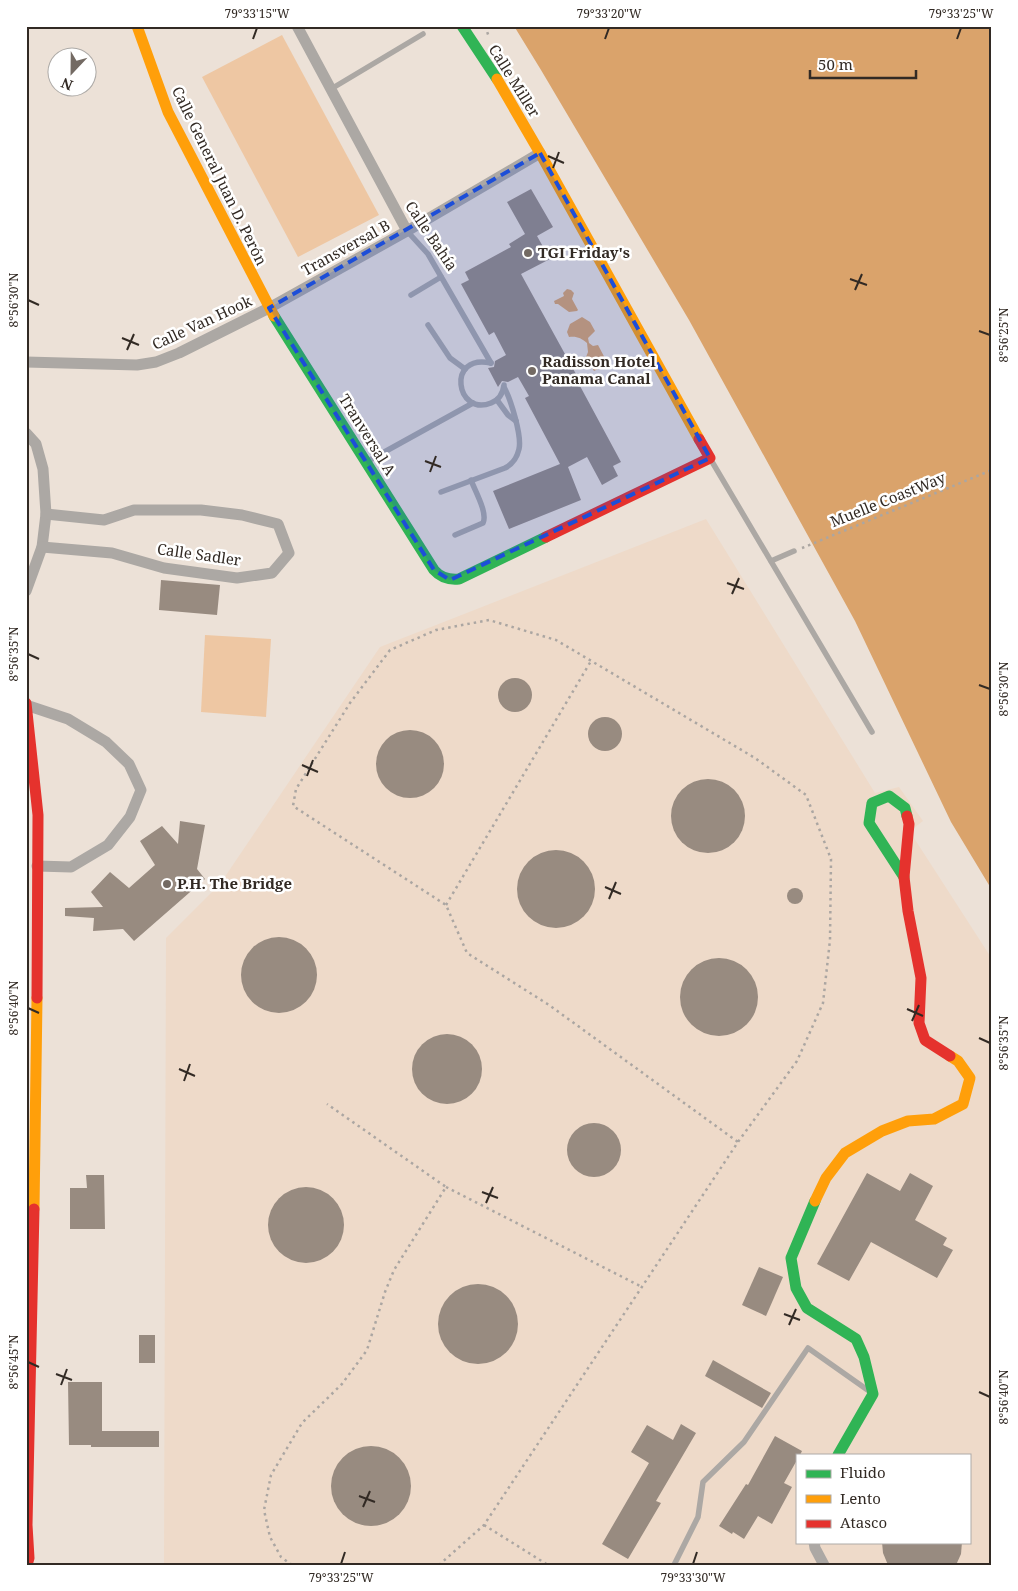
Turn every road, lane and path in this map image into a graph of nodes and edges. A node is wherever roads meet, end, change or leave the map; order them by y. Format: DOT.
graph roads {
  1 [pos="137,26"];
  2 [pos="297,26"];
  3 [pos="462,26"];
  4 [pos="423,34"];
  5 [pos="330,89"];
  6 [pos="540,153"];
  7 [pos="407,231"];
  8 [pos="441,277"];
  9 [pos="411,296"];
  10 [pos="269,308"];
  11 [pos="428,325"];
  12 [pos="26,362"];
  13 [pos="465,369"];
  14 [pos="497,400"];
  15 [pos="473,403"];
  16 [pos="516,422"];
  17 [pos="26,433"];
  18 [pos="710,458"];
  19 [pos="366,462"];
  20 [pos="992,470"];
  21 [pos="471,480"];
  22 [pos="441,492"];
  23 [pos="46,514"];
  24 [pos="456,535"];
  25 [pos="42,547"];
  26 [pos="794,551"];
  27 [pos="771,562"];
  28 [pos="26,591"];
  29 [pos="591,661"];
  30 [pos="26,704"];
  31 [pos="872,732"];
  32 [pos="38,866"];
  33 [pos="904,877"];
  34 [pos="446,904"];
  35 [pos="327,1104"];
  36 [pos="738,1142"];
  37 [pos="446,1187"];
  38 [pos="642,1287"];
  39 [pos="873,1394"];
  40 [pos="839,1454"];
  41 [pos="484,1524"];
  42 [pos="814,1544"];
  43 [pos="27,1565"];
  44 [pos="292,1565"];
  45 [pos="439,1565"];
  46 [pos="548,1565"];
  47 [pos="674,1565"];
  48 [pos="824,1565"];
  1 -- 10 [label="street, Calle General Juan D. Perón"];
  2 -- 5 [label="street, Calle Bahía"];
  3 -- 6 [label="street, Calle Miller"];
  4 -- 5 [label="lane"];
  5 -- 7 [label="street, Calle Bahía"];
  6 -- 7 [label="street, Transversal B"];
  6 -- 18 [label="street, Calle Miller"];
  7 -- 8 [label="lane, Calle Bahía"];
  7 -- 10 [label="street, Transversal B"];
  8 -- 9 [label="lane"];
  8 -- 13 [label="lane, Calle Bahía"];
  10 -- 12 [label="street, Calle Van Hook"];
  10 -- 19 [label="street, Tranversal A"];
  11 -- 13 [label="lane"];
  13 -- 15 [label="lane"];
  14 -- 15 [label="lane"];
  14 -- 16 [label="lane"];
  14 -- 16 [label="lane"];
  15 -- 19 [label="lane"];
  16 -- 21 [label="lane"];
  17 -- 23 [label="street"];
  18 -- 19 [label="street, Tranversal A"];
  18 -- 27 [label="lane"];
  20 -- 26 [label="path, Muelle CoastWay"];
  21 -- 22 [label="lane"];
  21 -- 24 [label="lane"];
  23 -- 25 [label="street"];
  23 -- 25 [label="street, Calle Sadler"];
  25 -- 28 [label="street"];
  26 -- 27 [label="lane"];
  27 -- 31 [label="lane"];
  29 -- 34 [label="path"];
  29 -- 34 [label="path"];
  29 -- 36 [label="path"];
  30 -- 32 [label="street"];
  30 -- 32 [label="street"];
  32 -- 43 [label="street"];
  33 -- 33 [label="street"];
  33 -- 39 [label="street"];
  34 -- 36 [label="path"];
  35 -- 37 [label="path"];
  36 -- 38 [label="path"];
  37 -- 38 [label="path"];
  37 -- 44 [label="path"];
  38 -- 41 [label="path"];
  39 -- 40 [label="street"];
  39 -- 47 [label="lane"];
  41 -- 45 [label="path"];
  41 -- 46 [label="path"];
  42 -- 48 [label="street"];
}
